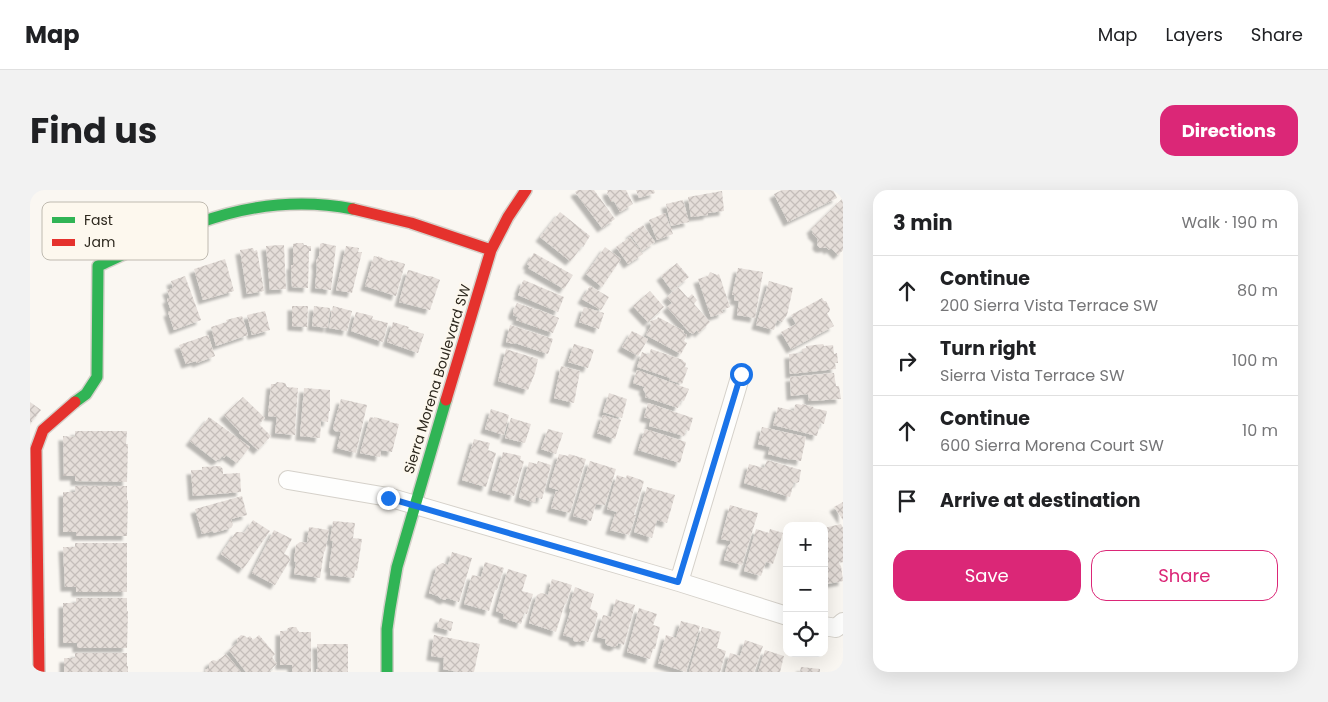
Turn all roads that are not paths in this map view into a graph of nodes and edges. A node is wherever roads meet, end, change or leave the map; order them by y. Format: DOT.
graph roads {
  1 [pos="526,190"];
  2 [pos="208,220"];
  3 [pos="491,250"];
  4 [pos="111,260"];
  5 [pos="741,374"];
  6 [pos="288,480"];
  7 [pos="415,505"];
  8 [pos="34,521"];
  9 [pos="678,582"];
  10 [pos="783,615"];
  11 [pos="843,622"];
  12 [pos="828,627"];
  13 [pos="39,672"];
  14 [pos="387,672"];
  1 -- 3 [label="street, Sierra Morena Boulevard SW"];
  2 -- 3 [label="street"];
  3 -- 7 [label="street, Sierra Morena Boulevard SW"];
  4 -- 8 [label="street"];
  5 -- 9 [label="street"];
  6 -- 7 [label="street"];
  7 -- 9 [label="street"];
  7 -- 14 [label="street, Sierra Morena Boulevard SW"];
  8 -- 13 [label="street"];
  9 -- 10 [label="street"];
  11 -- 12 [label="street"];
}
